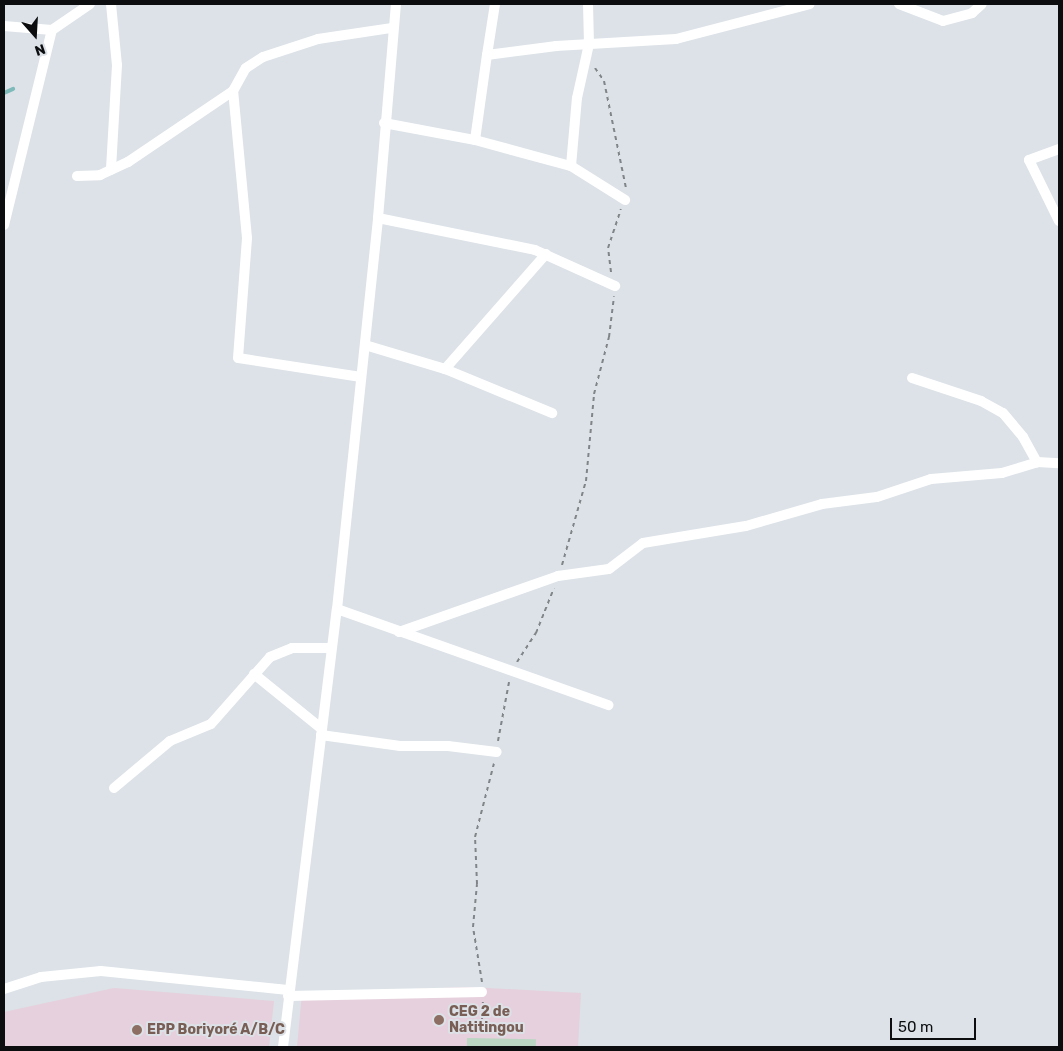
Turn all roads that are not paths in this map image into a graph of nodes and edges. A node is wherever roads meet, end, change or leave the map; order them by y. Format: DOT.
graph roads {
  1 [pos="90,4"];
  2 [pos="111,4"];
  3 [pos="396,4"];
  4 [pos="496,4"];
  5 [pos="588,4"];
  6 [pos="810,4"];
  7 [pos="899,4"];
  8 [pos="982,4"];
  9 [pos="4,26"];
  10 [pos="392,28"];
  11 [pos="52,30"];
  12 [pos="589,44"];
  13 [pos="487,55"];
  14 [pos="233,91"];
  15 [pos="384,123"];
  16 [pos="474,140"];
  17 [pos="1059,149"];
  18 [pos="571,166"];
  19 [pos="111,170"];
  20 [pos="77,176"];
  21 [pos="625,200"];
  22 [pos="378,218"];
  23 [pos="1059,221"];
  24 [pos="4,225"];
  25 [pos="546,254"];
  26 [pos="615,286"];
  27 [pos="365,345"];
  28 [pos="446,369"];
  29 [pos="362,377"];
  30 [pos="912,378"];
  31 [pos="552,413"];
  32 [pos="1037,462"];
  33 [pos="1059,463"];
  34 [pos="337,609"];
  35 [pos="399,632"];
  36 [pos="331,648"];
  37 [pos="254,674"];
  38 [pos="608,705"];
  39 [pos="321,732"];
  40 [pos="497,752"];
  41 [pos="114,788"];
  42 [pos="4,989"];
  43 [pos="482,992"];
  44 [pos="288,993"];
  45 [pos="283,1047"];
  1 -- 11 [label="street"];
  2 -- 19 [label="street"];
  3 -- 10 [label="street"];
  4 -- 13 [label="street"];
  5 -- 12 [label="street"];
  6 -- 12 [label="street"];
  7 -- 8 [label="street"];
  9 -- 11 [label="street"];
  10 -- 14 [label="street"];
  10 -- 15 [label="street"];
  11 -- 24 [label="street"];
  12 -- 13 [label="street"];
  12 -- 18 [label="street"];
  13 -- 16 [label="street"];
  14 -- 19 [label="street"];
  14 -- 29 [label="street"];
  15 -- 16 [label="street"];
  15 -- 22 [label="street"];
  16 -- 18 [label="street"];
  17 -- 23 [label="street"];
  18 -- 21 [label="street"];
  19 -- 20 [label="street"];
  22 -- 25 [label="street"];
  22 -- 27 [label="street"];
  25 -- 26 [label="street"];
  25 -- 28 [label="street"];
  27 -- 28 [label="street"];
  27 -- 29 [label="street"];
  28 -- 31 [label="street"];
  29 -- 34 [label="street"];
  30 -- 32 [label="street"];
  32 -- 33 [label="street"];
  32 -- 35 [label="street"];
  34 -- 35 [label="street"];
  34 -- 36 [label="street"];
  35 -- 38 [label="street"];
  36 -- 37 [label="street"];
  36 -- 39 [label="street"];
  37 -- 39 [label="street"];
  37 -- 41 [label="street"];
  39 -- 40 [label="street"];
  39 -- 44 [label="street"];
  42 -- 44 [label="street"];
  43 -- 44 [label="street"];
  44 -- 45 [label="street"];
}
